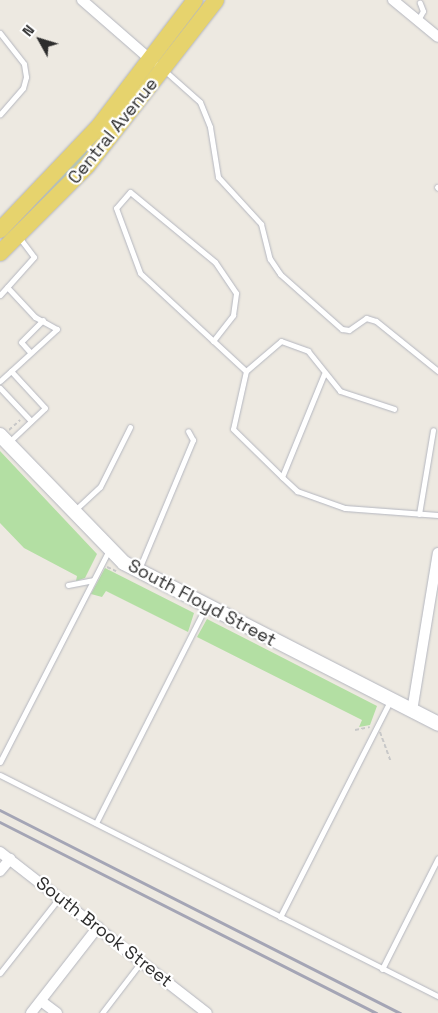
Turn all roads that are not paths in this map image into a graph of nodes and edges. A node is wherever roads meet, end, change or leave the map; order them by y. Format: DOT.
graph roads {
  1 [pos="82,0"];
  2 [pos="195,0"];
  3 [pos="216,0"];
  4 [pos="393,0"];
  5 [pos="420,3"];
  6 [pos="418,20"];
  7 [pos="0,33"];
  8 [pos="438,37"];
  9 [pos="157,65"];
  10 [pos="0,114"];
  11 [pos="4,223"];
  12 [pos="18,236"];
  13 [pos="0,253"];
  14 [pos="7,287"];
  15 [pos="0,295"];
  16 [pos="43,320"];
  17 [pos="214,341"];
  18 [pos="30,352"];
  19 [pos="11,371"];
  20 [pos="246,371"];
  21 [pos="438,371"];
  22 [pos="324,374"];
  23 [pos="0,381"];
  24 [pos="0,388"];
  25 [pos="394,409"];
  26 [pos="31,421"];
  27 [pos="130,427"];
  28 [pos="188,430"];
  29 [pos="433,430"];
  30 [pos="5,436"];
  31 [pos="282,477"];
  32 [pos="72,512"];
  33 [pos="419,514"];
  34 [pos="438,515"];
  35 [pos="109,550"];
  36 [pos="438,553"];
  37 [pos="138,571"];
  38 [pos="93,580"];
  39 [pos="68,585"];
  40 [pos="206,606"];
  41 [pos="391,700"];
  42 [pos="412,710"];
  43 [pos="438,724"];
  44 [pos="0,762"];
  45 [pos="0,775"];
  46 [pos="96,824"];
  47 [pos="0,852"];
  48 [pos="438,858"];
  49 [pos="10,859"];
  50 [pos="0,872"];
  51 [pos="59,898"];
  52 [pos="280,917"];
  53 [pos="98,927"];
  54 [pos="142,961"];
  55 [pos="382,969"];
  56 [pos="0,973"];
  57 [pos="438,996"];
  58 [pos="41,1001"];
  59 [pos="31,1013"];
  60 [pos="57,1013"];
  61 [pos="102,1013"];
  62 [pos="208,1013"];
  1 -- 9 [label="street"];
  2 -- 9 [label="main road, Central Avenue"];
  3 -- 9 [label="main road, Central Avenue"];
  4 -- 6 [label="street"];
  5 -- 6 [label="lane"];
  6 -- 8 [label="street"];
  7 -- 10 [label="lane"];
  9 -- 11 [label="main road, Central Avenue"];
  9 -- 12 [label="main road, Central Avenue"];
  9 -- 21 [label="lane"];
  12 -- 13 [label="main road, Central Avenue"];
  12 -- 14 [label="lane"];
  14 -- 15 [label="lane"];
  14 -- 16 [label="lane"];
  16 -- 18 [label="lane"];
  16 -- 18 [label="lane"];
  17 -- 17 [label="lane"];
  17 -- 20 [label="lane"];
  18 -- 19 [label="lane"];
  19 -- 23 [label="lane"];
  19 -- 26 [label="lane"];
  20 -- 22 [label="lane"];
  20 -- 31 [label="lane"];
  22 -- 25 [label="lane"];
  22 -- 31 [label="lane"];
  24 -- 26 [label="lane"];
  26 -- 30 [label="lane"];
  27 -- 32 [label="lane"];
  28 -- 37 [label="lane"];
  29 -- 33 [label="lane"];
  30 -- 32 [label="street, South Floyd Street"];
  31 -- 33 [label="lane"];
  32 -- 35 [label="street, South Floyd Street"];
  33 -- 34 [label="lane"];
  35 -- 37 [label="street, South Floyd Street"];
  35 -- 38 [label="lane"];
  36 -- 42 [label="street"];
  37 -- 40 [label="street, South Floyd Street"];
  38 -- 39 [label="lane"];
  38 -- 44 [label="lane"];
  40 -- 41 [label="street, South Floyd Street"];
  40 -- 46 [label="lane"];
  41 -- 42 [label="street, South Floyd Street"];
  41 -- 52 [label="lane"];
  42 -- 43 [label="street, South Floyd Street"];
  45 -- 46 [label="lane"];
  46 -- 52 [label="lane"];
  47 -- 49 [label="street, South Brook Street"];
  48 -- 55 [label="lane"];
  49 -- 50 [label="street"];
  49 -- 51 [label="street, South Brook Street"];
  51 -- 53 [label="street, South Brook Street"];
  51 -- 56 [label="lane"];
  52 -- 55 [label="lane"];
  53 -- 54 [label="street, South Brook Street"];
  53 -- 58 [label="street"];
  54 -- 61 [label="lane"];
  54 -- 62 [label="street, South Brook Street"];
  55 -- 57 [label="lane"];
  58 -- 59 [label="street"];
  58 -- 60 [label="street"];
}
